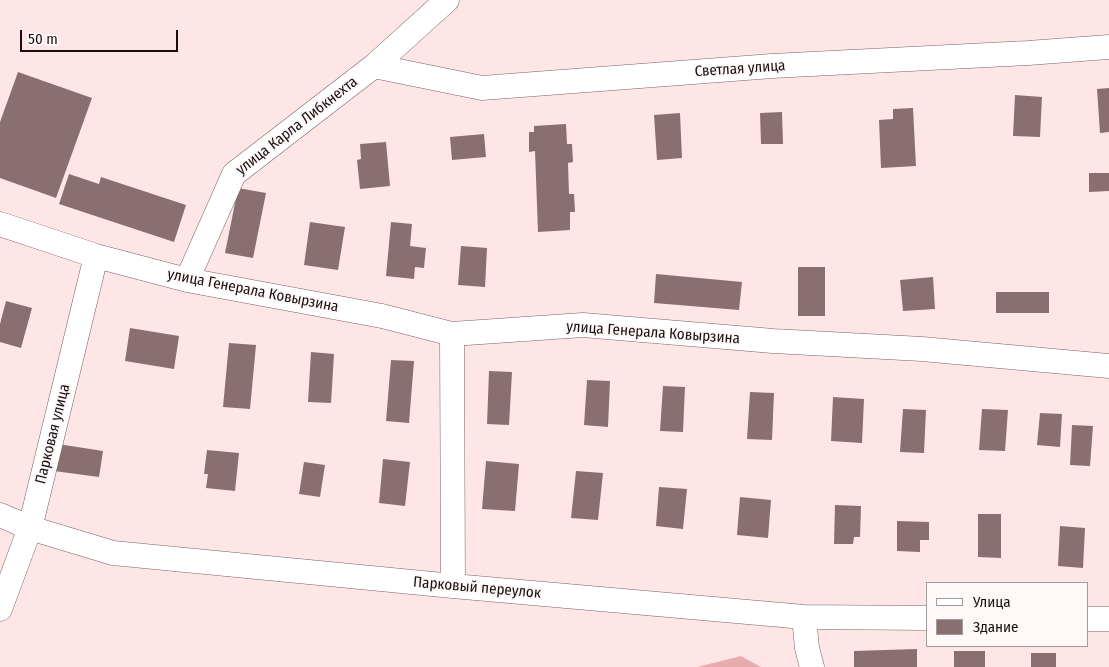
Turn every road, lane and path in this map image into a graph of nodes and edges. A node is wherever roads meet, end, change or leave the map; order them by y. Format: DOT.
graph roads {
  1 [pos="447,0"];
  2 [pos="1109,47"];
  3 [pos="374,66"];
  4 [pos="0,224"];
  5 [pos="96,256"];
  6 [pos="187,280"];
  7 [pos="452,334"];
  8 [pos="1109,366"];
  9 [pos="0,515"];
  10 [pos="30,528"];
  11 [pos="453,586"];
  12 [pos="0,608"];
  13 [pos="804,617"];
  14 [pos="926,618"];
  15 [pos="1089,619"];
  16 [pos="1109,619"];
  17 [pos="812,667"];
  1 -- 3 [label="street, улица Карла Либкнехта"];
  2 -- 3 [label="street, Светлая улица"];
  3 -- 6 [label="street, улица Карла Либкнехта"];
  4 -- 5 [label="street, улица Генерала Ковырзина"];
  5 -- 6 [label="street, улица Генерала Ковырзина"];
  5 -- 10 [label="street, Парковая улица"];
  6 -- 7 [label="street, улица Генерала Ковырзина"];
  7 -- 8 [label="street, улица Генерала Ковырзина"];
  7 -- 11 [label="street"];
  9 -- 10 [label="street, Парковый переулок"];
  10 -- 11 [label="street, Парковый переулок"];
  10 -- 12 [label="street, Парковая улица"];
  11 -- 13 [label="street, Парковый переулок"];
  13 -- 14 [label="street, Парковый переулок"];
  13 -- 17 [label="street"];
  15 -- 16 [label="street"];
}
